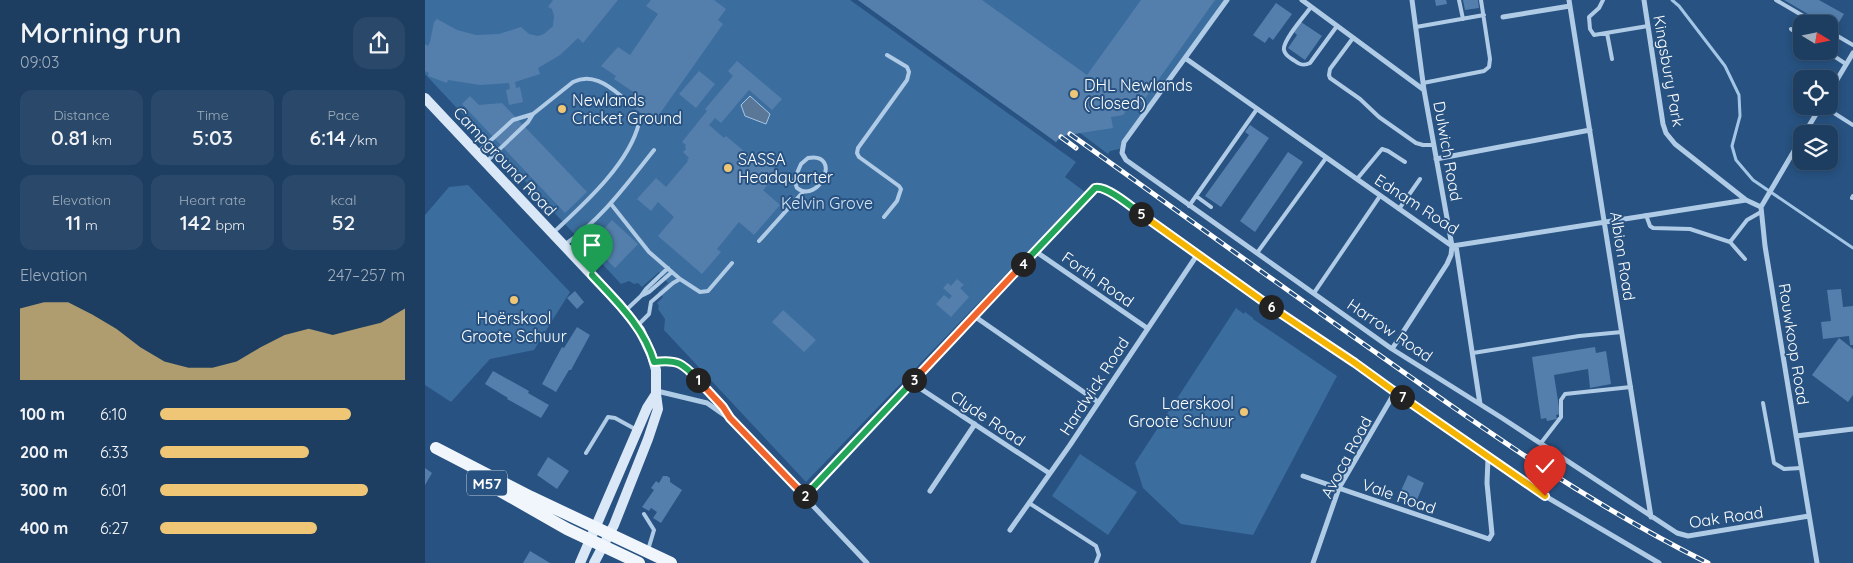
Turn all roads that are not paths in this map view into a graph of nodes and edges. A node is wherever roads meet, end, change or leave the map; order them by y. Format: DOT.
graph roads {
  1 [pos="1227,0"];
  2 [pos="1302,0"];
  3 [pos="1412,0"];
  4 [pos="1459,0"];
  5 [pos="1481,0"];
  6 [pos="1603,0"];
  7 [pos="1643,0"];
  8 [pos="1776,0"];
  9 [pos="1570,3"];
  10 [pos="1311,7"];
  11 [pos="1484,15"];
  12 [pos="1802,15"];
  13 [pos="1503,17"];
  14 [pos="1463,19"];
  15 [pos="1337,26"];
  16 [pos="1648,26"];
  17 [pos="1416,27"];
  18 [pos="1607,33"];
  19 [pos="1838,36"];
  20 [pos="1353,38"];
  21 [pos="1853,45"];
  22 [pos="1853,54"];
  23 [pos="887,55"];
  24 [pos="1185,58"];
  25 [pos="1838,58"];
  26 [pos="1612,59"];
  27 [pos="1847,64"];
  28 [pos="1838,78"];
  29 [pos="1423,83"];
  30 [pos="1424,90"];
  31 [pos="621,96"];
  32 [pos="425,98"];
  33 [pos="1257,109"];
  34 [pos="533,114"];
  35 [pos="1837,115"];
  36 [pos="639,123"];
  37 [pos="1853,125"];
  38 [pos="1590,130"];
  39 [pos="1434,145"];
  40 [pos="654,150"];
  41 [pos="1793,152"];
  42 [pos="477,153"];
  43 [pos="1326,158"];
  44 [pos="1436,158"];
  45 [pos="486,162"];
  46 [pos="1405,162"];
  47 [pos="1357,179"];
  48 [pos="1420,179"];
  49 [pos="803,192"];
  50 [pos="1196,196"];
  51 [pos="1380,196"];
  52 [pos="1746,200"];
  53 [pos="611,204"];
  54 [pos="1189,206"];
  55 [pos="1211,207"];
  56 [pos="1399,209"];
  57 [pos="1761,209"];
  58 [pos="1646,215"];
  59 [pos="884,217"];
  60 [pos="1605,221"];
  61 [pos="553,234"];
  62 [pos="759,241"];
  63 [pos="1730,242"];
  64 [pos="564,245"];
  65 [pos="1454,246"];
  66 [pos="1035,251"];
  67 [pos="1197,254"];
  68 [pos="1257,254"];
  69 [pos="1745,259"];
  70 [pos="732,263"];
  71 [pos="670,270"];
  72 [pos="680,279"];
  73 [pos="1314,293"];
  74 [pos="625,311"];
  75 [pos="974,316"];
  76 [pos="637,326"];
  77 [pos="1147,328"];
  78 [pos="1622,332"];
  79 [pos="1392,349"];
  80 [pos="1473,353"];
  81 [pos="654,362"];
  82 [pos="912,382"];
  83 [pos="1631,387"];
  84 [pos="1395,392"];
  85 [pos="656,393"];
  86 [pos="1098,402"];
  87 [pos="1763,403"];
  88 [pos="1480,404"];
  89 [pos="730,418"];
  90 [pos="975,424"];
  91 [pos="1853,429"];
  92 [pos="638,430"];
  93 [pos="1796,436"];
  94 [pos="425,441"];
  95 [pos="1541,443"];
  96 [pos="436,448"];
  97 [pos="586,453"];
  98 [pos="1488,458"];
  99 [pos="1801,468"];
  100 [pos="1049,473"];
  101 [pos="1303,476"];
  102 [pos="1339,488"];
  103 [pos="930,490"];
  104 [pos="804,497"];
  105 [pos="1029,503"];
  106 [pos="644,514"];
  107 [pos="1809,516"];
  108 [pos="1651,517"];
  109 [pos="596,528"];
  110 [pos="1010,530"];
  111 [pos="609,534"];
  112 [pos="591,541"];
  113 [pos="604,547"];
  114 [pos="647,552"];
  115 [pos="580,563"];
  116 [pos="594,563"];
  117 [pos="639,563"];
  118 [pos="671,563"];
  119 [pos="867,563"];
  120 [pos="1096,563"];
  121 [pos="1313,563"];
  122 [pos="1657,563"];
  123 [pos="1817,563"];
  1 -- 24 [label="street"];
  2 -- 10 [label="street"];
  3 -- 17 [label="street, Dulwich Road"];
  4 -- 14 [label="lane"];
  5 -- 11 [label="lane"];
  6 -- 18 [label="lane"];
  7 -- 16 [label="street, Kingsbury Park"];
  8 -- 12 [label="lane"];
  9 -- 13 [label="street"];
  9 -- 38 [label="street, Albion Road"];
  10 -- 15 [label="street"];
  10 -- 15 [label="lane"];
  11 -- 14 [label="lane"];
  11 -- 29 [label="lane"];
  14 -- 17 [label="lane"];
  15 -- 20 [label="street"];
  16 -- 18 [label="lane"];
  16 -- 52 [label="street, Kingsbury Park"];
  17 -- 29 [label="street, Dulwich Road"];
  18 -- 26 [label="lane"];
  19 -- 21 [label="lane"];
  20 -- 30 [label="street"];
  20 -- 39 [label="lane"];
  22 -- 27 [label="street"];
  23 -- 59 [label="lane"];
  24 -- 33 [label="street, Ednam Road"];
  24 -- 54 [label="street, Harrow Road"];
  25 -- 27 [label="lane"];
  27 -- 28 [label="street"];
  29 -- 30 [label="street, Dulwich Road"];
  30 -- 39 [label="street, Dulwich Road"];
  31 -- 34 [label="lane"];
  32 -- 42 [label="main road, Campground Road"];
  33 -- 43 [label="street, Ednam Road"];
  33 -- 50 [label="lane"];
  34 -- 42 [label="lane"];
  34 -- 45 [label="lane"];
  35 -- 37 [label="lane"];
  36 -- 61 [label="lane"];
  38 -- 44 [label="street"];
  38 -- 60 [label="street, Albion Road"];
  39 -- 44 [label="street, Dulwich Road"];
  40 -- 53 [label="lane"];
  41 -- 57 [label="street"];
  42 -- 45 [label="main road, Campground Road"];
  43 -- 47 [label="street, Ednam Road"];
  43 -- 68 [label="lane"];
  44 -- 65 [label="street, Dulwich Road"];
  45 -- 61 [label="main road, Campground Road"];
  46 -- 47 [label="lane"];
  47 -- 51 [label="street, Ednam Road"];
  48 -- 56 [label="lane"];
  49 -- 49 [label="lane"];
  49 -- 62 [label="lane"];
  50 -- 54 [label="lane"];
  50 -- 55 [label="lane"];
  51 -- 56 [label="street, Ednam Road"];
  51 -- 73 [label="lane"];
  52 -- 57 [label="street"];
  52 -- 58 [label="street, Ednam Road"];
  53 -- 64 [label="lane"];
  53 -- 71 [label="lane"];
  54 -- 68 [label="street, Harrow Road"];
  56 -- 65 [label="street, Ednam Road"];
  57 -- 63 [label="lane"];
  57 -- 93 [label="street, Rouwkoop Road"];
  58 -- 60 [label="street, Ednam Road"];
  58 -- 63 [label="lane"];
  60 -- 65 [label="street, Ednam Road"];
  60 -- 78 [label="street, Albion Road"];
  61 -- 64 [label="main road, Campground Road"];
  63 -- 69 [label="lane"];
  64 -- 74 [label="main road, Campground Road"];
  65 -- 79 [label="street"];
  65 -- 80 [label="street, Dulwich Road"];
  66 -- 67 [label="street"];
  66 -- 75 [label="street"];
  66 -- 77 [label="street, Forth Road"];
  67 -- 77 [label="street, Hardwick Road"];
  67 -- 84 [label="street"];
  68 -- 73 [label="street, Harrow Road"];
  70 -- 72 [label="lane"];
  71 -- 72 [label="lane"];
  71 -- 74 [label="lane"];
  72 -- 76 [label="lane"];
  73 -- 79 [label="street, Harrow Road"];
  74 -- 76 [label="main road, Campground Road"];
  75 -- 82 [label="street"];
  75 -- 86 [label="street"];
  76 -- 81 [label="main road, Campground Road"];
  77 -- 86 [label="street, Hardwick Road"];
  78 -- 80 [label="lane"];
  78 -- 83 [label="street, Albion Road"];
  79 -- 88 [label="street, Harrow Road"];
  80 -- 88 [label="street, Dulwich Road"];
  81 -- 85 [label="main road, Campground Road"];
  81 -- 89 [label="street"];
  82 -- 90 [label="street, Clyde Road"];
  82 -- 104 [label="street"];
  83 -- 95 [label="lane"];
  83 -- 108 [label="street, Albion Road"];
  84 -- 98 [label="street"];
  84 -- 102 [label="street, Avoca Road"];
  85 -- 89 [label="street"];
  85 -- 92 [label="main road"];
  85 -- 111 [label="main road, Campground Road"];
  86 -- 100 [label="street, Hardwick Road"];
  87 -- 99 [label="lane"];
  88 -- 95 [label="street, Harrow Road"];
  89 -- 104 [label="street"];
  90 -- 100 [label="street, Clyde Road"];
  90 -- 103 [label="street"];
  91 -- 93 [label="street"];
  92 -- 97 [label="lane"];
  92 -- 109 [label="main road"];
  93 -- 99 [label="street, Rouwkoop Road"];
  94 -- 96 [label="main road, M57"];
  95 -- 108 [label="street, Harrow Road"];
  96 -- 109 [label="main road, M57"];
  96 -- 112 [label="main road, M57"];
  98 -- 102 [label="street, Vale Road"];
  98 -- 122 [label="street"];
  99 -- 107 [label="street, Rouwkoop Road"];
  100 -- 105 [label="street, Hardwick Road"];
  101 -- 102 [label="street, Vale Road"];
  102 -- 121 [label="street, Avoca Road"];
  104 -- 119 [label="street"];
  105 -- 110 [label="street, Hardwick Road"];
  105 -- 120 [label="lane"];
  106 -- 114 [label="lane"];
  107 -- 108 [label="street, Oak Road"];
  107 -- 123 [label="street, Rouwkoop Road"];
  109 -- 111 [label="main road, M57"];
  109 -- 112 [label="main road"];
  111 -- 113 [label="main road, Campground Road"];
  111 -- 114 [label="main road, M57"];
  112 -- 113 [label="main road, M57"];
  112 -- 115 [label="main road"];
  113 -- 116 [label="main road, Campground Road"];
  113 -- 117 [label="main road, M57"];
  114 -- 118 [label="main road, M57"];
}
